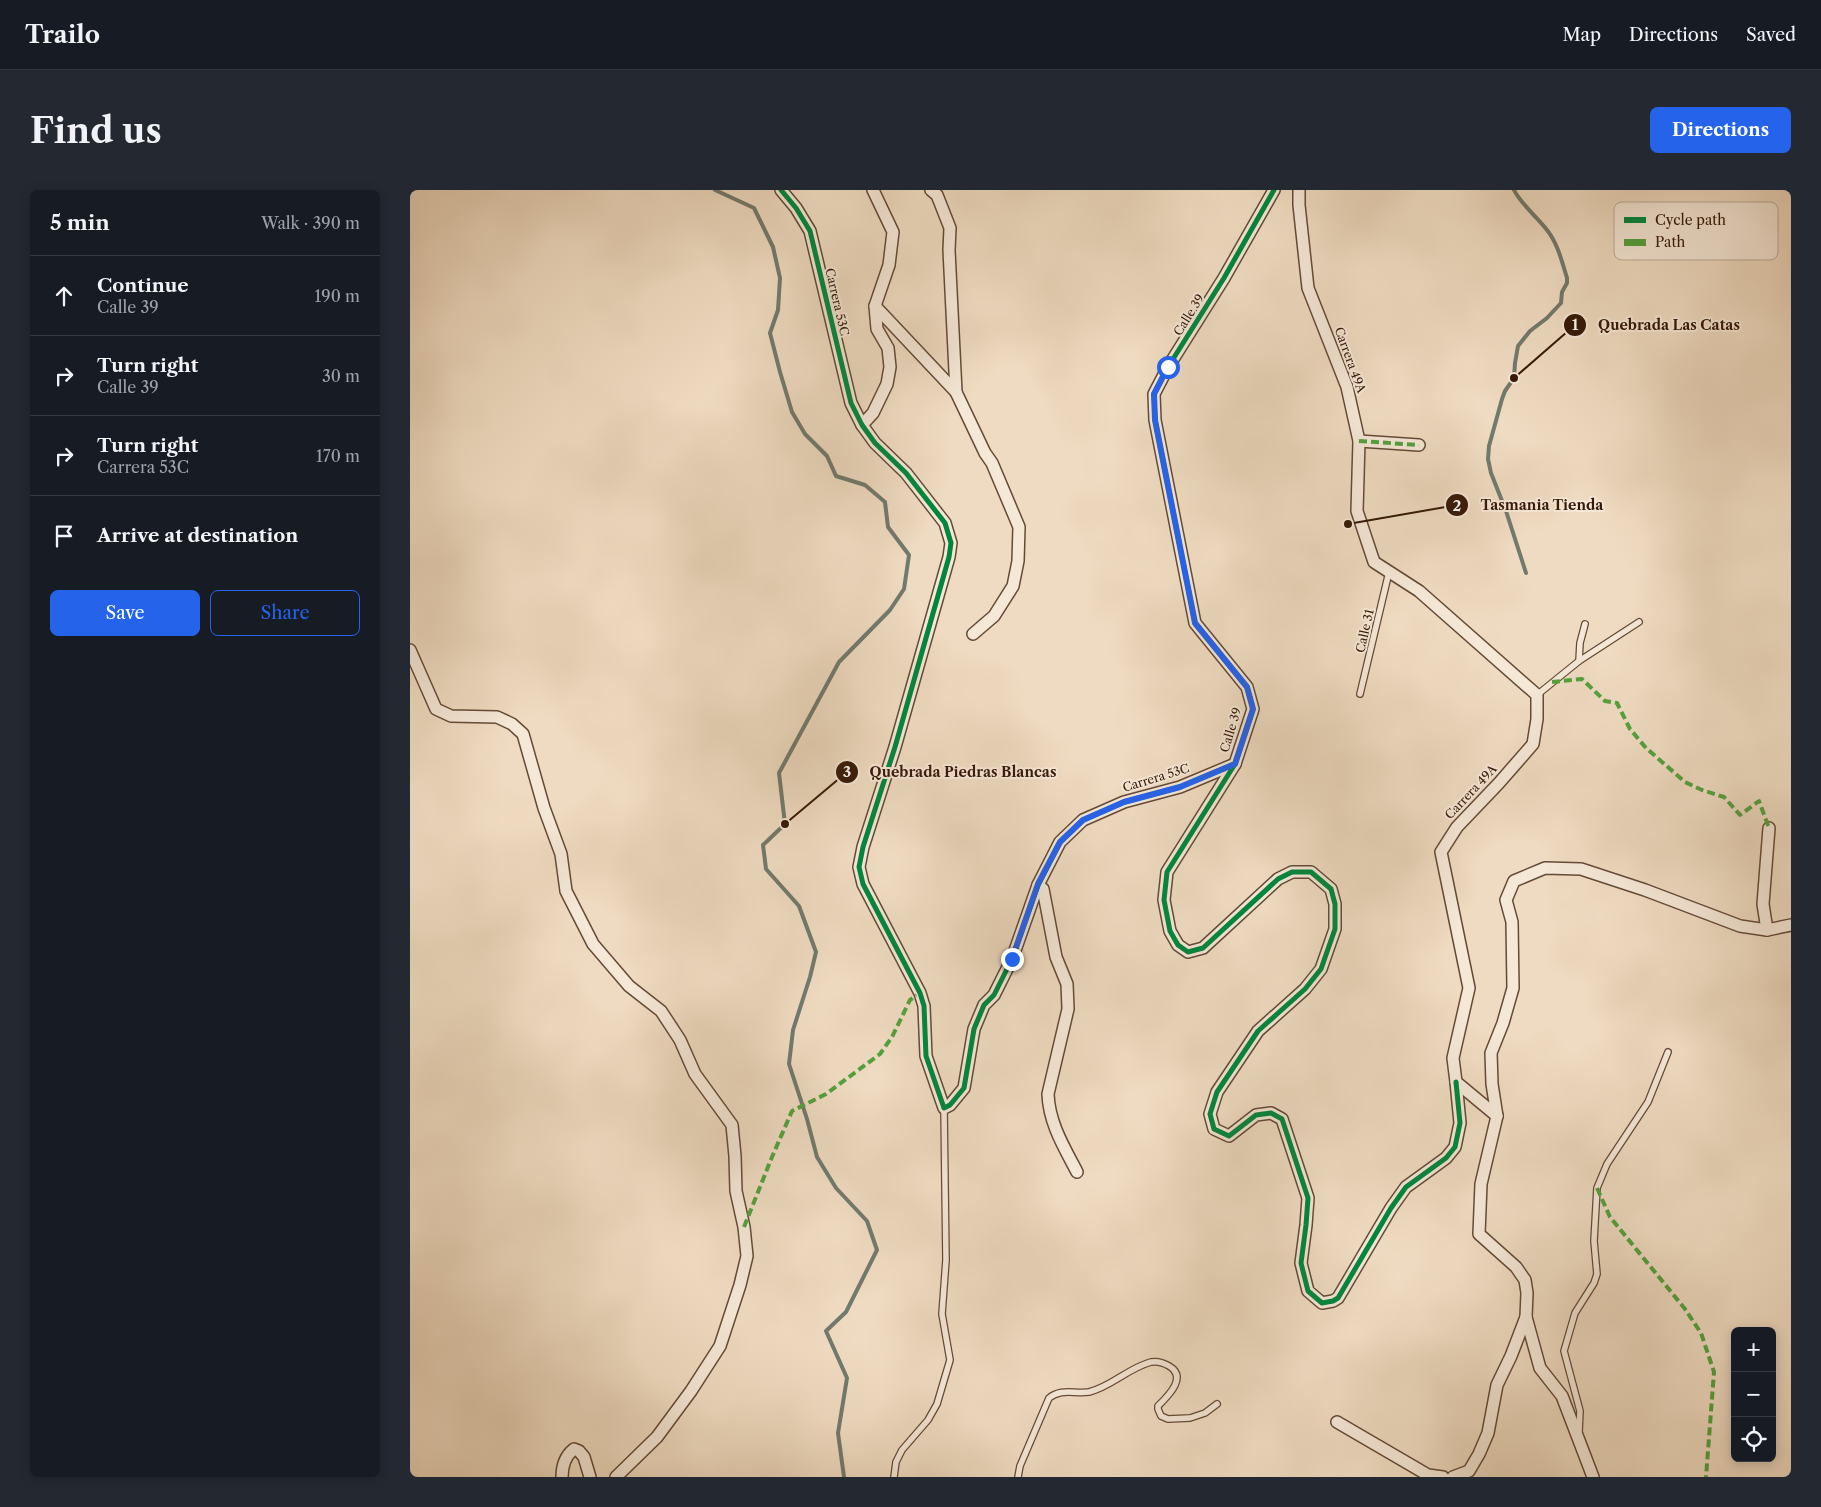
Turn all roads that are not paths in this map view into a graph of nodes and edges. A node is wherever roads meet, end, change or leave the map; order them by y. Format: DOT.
graph roads {
  1 [pos="781,190"];
  2 [pos="873,190"];
  3 [pos="932,190"];
  4 [pos="1274,190"];
  5 [pos="1299,190"];
  6 [pos="875,306"];
  7 [pos="956,392"];
  8 [pos="862,425"];
  9 [pos="1359,441"];
  10 [pos="1419,445"];
  11 [pos="1389,572"];
  12 [pos="1638,622"];
  13 [pos="1585,624"];
  14 [pos="973,634"];
  15 [pos="410,650"];
  16 [pos="1579,661"];
  17 [pos="1360,694"];
  18 [pos="1537,695"];
  19 [pos="1235,764"];
  20 [pos="1769,828"];
  21 [pos="1038,884"];
  22 [pos="1791,925"];
  23 [pos="1767,930"];
  24 [pos="1668,1052"];
  25 [pos="1456,1082"];
  26 [pos="944,1108"];
  27 [pos="1497,1116"];
  28 [pos="1077,1172"];
  29 [pos="1526,1316"];
  30 [pos="1217,1404"];
  31 [pos="1337,1422"];
  32 [pos="1579,1438"];
  33 [pos="562,1477"];
  34 [pos="590,1477"];
  35 [pos="616,1477"];
  36 [pos="894,1477"];
  37 [pos="1018,1477"];
  38 [pos="1443,1477"];
  39 [pos="1453,1477"];
  40 [pos="1593,1477"];
  1 -- 8 [label="street, Carrera 53C"];
  2 -- 6 [label="street"];
  3 -- 7 [label="street"];
  4 -- 19 [label="street, Calle 39"];
  5 -- 9 [label="street, Carrera 49A"];
  6 -- 7 [label="street"];
  6 -- 8 [label="street"];
  7 -- 14 [label="street"];
  8 -- 26 [label="street, Carrera 53C"];
  9 -- 10 [label="street"];
  9 -- 11 [label="street, Carrera 49A"];
  11 -- 17 [label="lane, Calle 31"];
  11 -- 18 [label="street, Carrera 49A"];
  12 -- 16 [label="lane"];
  13 -- 16 [label="lane"];
  15 -- 35 [label="street"];
  16 -- 18 [label="lane"];
  18 -- 25 [label="street, Carrera 49A"];
  19 -- 21 [label="street, Carrera 53C"];
  19 -- 25 [label="street, Calle 39"];
  20 -- 23 [label="street"];
  21 -- 26 [label="street, Carrera 53C"];
  21 -- 28 [label="street"];
  22 -- 23 [label="street"];
  23 -- 27 [label="street"];
  24 -- 32 [label="lane"];
  25 -- 27 [label="street"];
  26 -- 36 [label="lane"];
  27 -- 29 [label="street"];
  29 -- 32 [label="street"];
  29 -- 39 [label="street"];
  30 -- 37 [label="lane"];
  31 -- 38 [label="street"];
  32 -- 40 [label="street"];
  33 -- 34 [label="street"];
}
